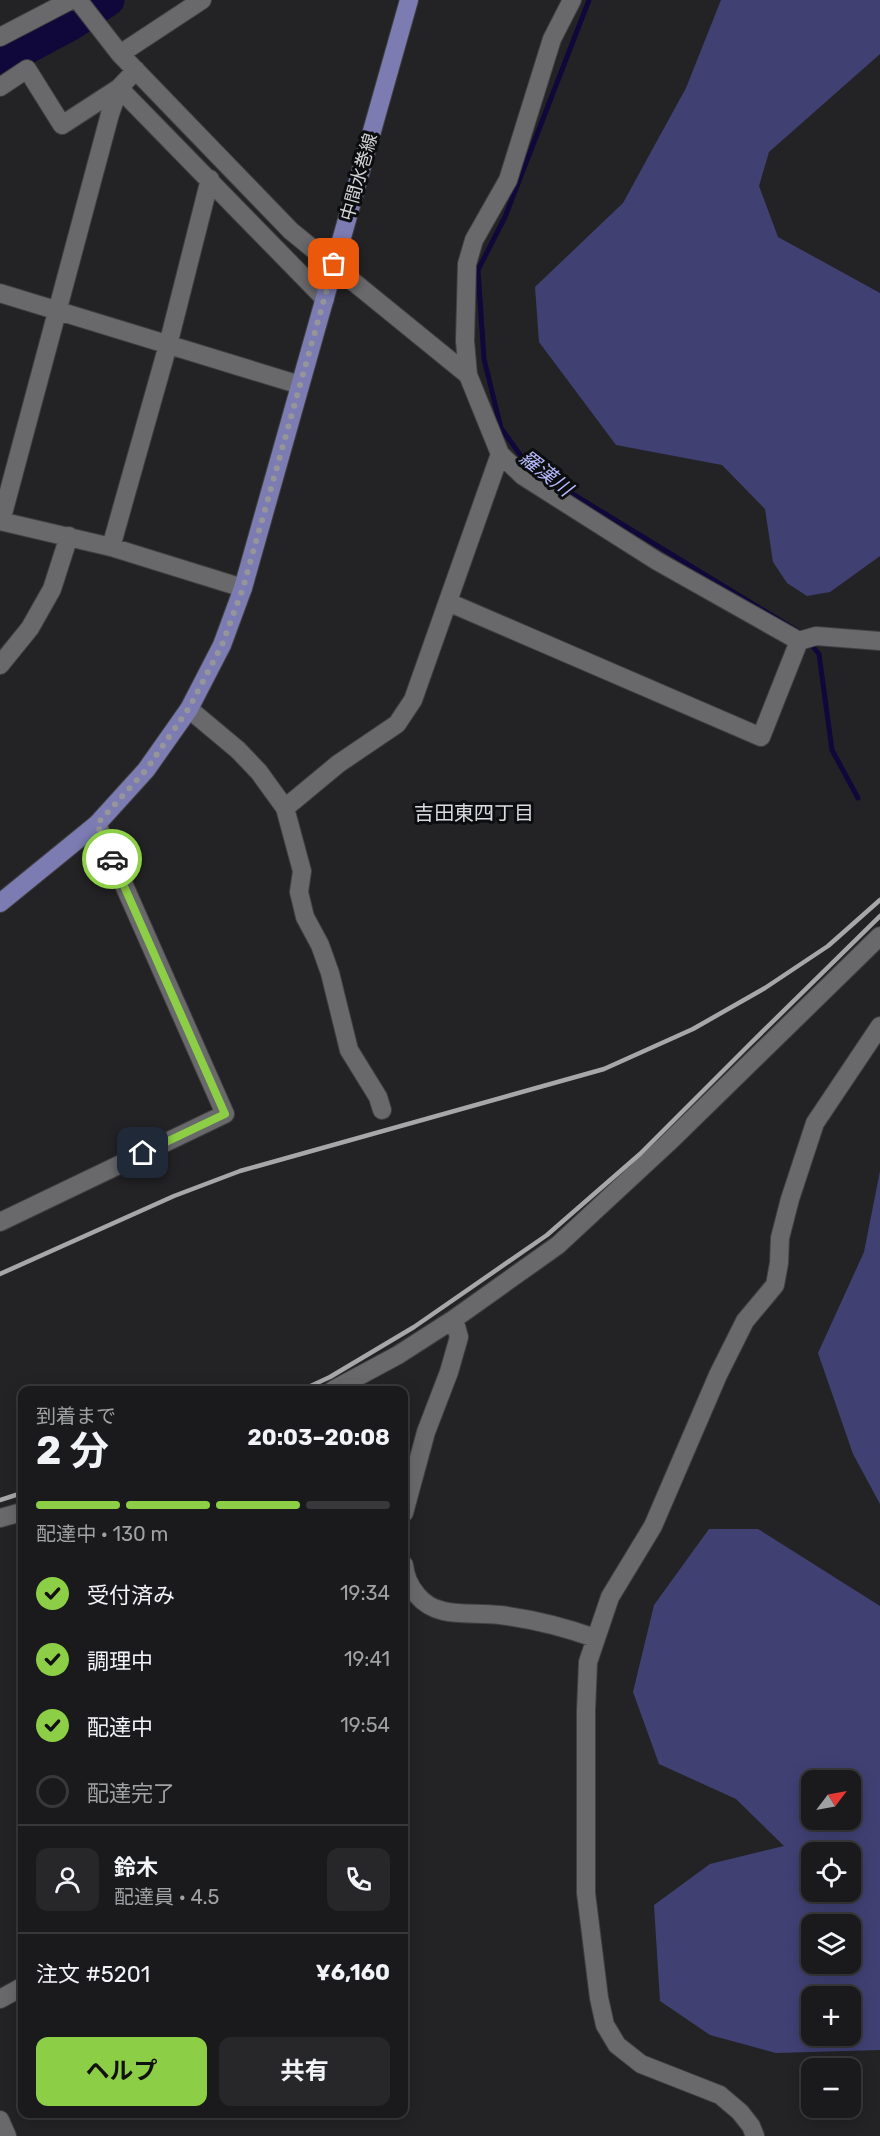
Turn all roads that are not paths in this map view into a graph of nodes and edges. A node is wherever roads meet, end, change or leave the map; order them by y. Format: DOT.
graph roads {
  1 [pos="71,0"];
  2 [pos="78,0"];
  3 [pos="202,0"];
  4 [pos="409,0"];
  5 [pos="572,0"];
  6 [pos="0,37"];
  7 [pos="120,54"];
  8 [pos="136,70"];
  9 [pos="0,87"];
  10 [pos="119,88"];
  11 [pos="210,179"];
  12 [pos="334,264"];
  13 [pos="0,293"];
  14 [pos="325,299"];
  15 [pos="57,309"];
  16 [pos="168,345"];
  17 [pos="468,375"];
  18 [pos="300,385"];
  19 [pos="500,454"];
  20 [pos="1,521"];
  21 [pos="69,536"];
  22 [pos="111,547"];
  23 [pos="243,588"];
  24 [pos="448,602"];
  25 [pos="799,641"];
  26 [pos="880,641"];
  27 [pos="0,665"];
  28 [pos="189,708"];
  29 [pos="285,808"];
  30 [pos="97,824"];
  31 [pos="0,903"];
  32 [pos="880,936"];
  33 [pos="880,1026"];
  34 [pos="382,1110"];
  35 [pos="0,1222"];
  36 [pos="454,1319"];
  37 [pos="340,1386"];
  38 [pos="408,1498"];
  39 [pos="18,1513"];
  40 [pos="0,1518"];
  41 [pos="408,1577"];
  42 [pos="595,1638"];
  43 [pos="18,1990"];
  44 [pos="0,1999"];
  45 [pos="0,2120"];
  46 [pos="8,2136"];
  47 [pos="755,2136"];
  1 -- 6 [label="street"];
  2 -- 7 [label="street"];
  3 -- 7 [label="street"];
  4 -- 12 [label="main road, 中間水巻線"];
  5 -- 17 [label="street"];
  7 -- 8 [label="street"];
  8 -- 10 [label="street"];
  8 -- 12 [label="street"];
  9 -- 10 [label="street"];
  10 -- 11 [label="street"];
  10 -- 15 [label="street"];
  11 -- 14 [label="street"];
  11 -- 16 [label="street"];
  12 -- 14 [label="main road, 中間水巻線"];
  12 -- 17 [label="street"];
  13 -- 15 [label="street"];
  14 -- 18 [label="main road, 中間水巻線"];
  15 -- 16 [label="street"];
  15 -- 20 [label="street"];
  16 -- 18 [label="street"];
  16 -- 22 [label="street"];
  17 -- 19 [label="street"];
  18 -- 23 [label="main road, 中間水巻線"];
  19 -- 24 [label="street"];
  19 -- 25 [label="street"];
  20 -- 21 [label="street"];
  21 -- 22 [label="street"];
  21 -- 27 [label="street"];
  22 -- 23 [label="street"];
  23 -- 28 [label="main road, 中間水巻線"];
  24 -- 25 [label="street"];
  24 -- 29 [label="street"];
  25 -- 26 [label="street"];
  28 -- 29 [label="street"];
  28 -- 30 [label="main road, 中間水巻線"];
  29 -- 34 [label="street"];
  30 -- 31 [label="main road, 中間水巻線"];
  30 -- 35 [label="street"];
  32 -- 36 [label="street"];
  33 -- 42 [label="street"];
  36 -- 37 [label="street"];
  36 -- 38 [label="street"];
  39 -- 40 [label="street"];
  41 -- 42 [label="street"];
  42 -- 47 [label="street"];
  43 -- 44 [label="street"];
  45 -- 46 [label="street"];
}
